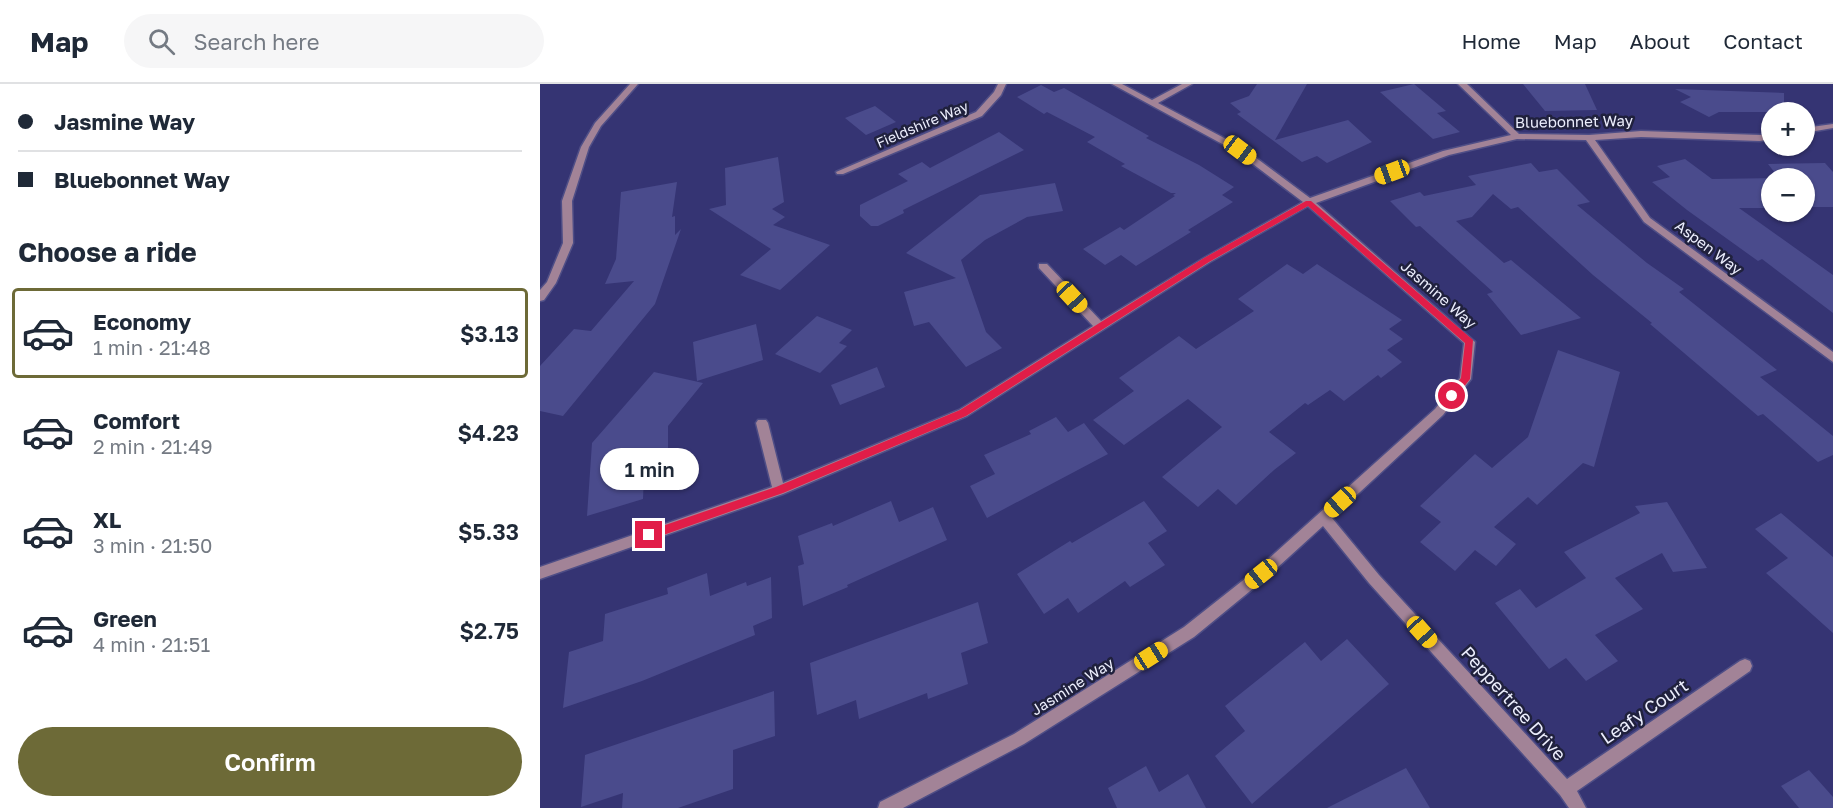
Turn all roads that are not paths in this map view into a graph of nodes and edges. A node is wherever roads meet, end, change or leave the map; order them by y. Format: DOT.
graph roads {
  1 [pos="634,84"];
  2 [pos="1002,84"];
  3 [pos="1116,84"];
  4 [pos="1188,84"];
  5 [pos="1461,84"];
  6 [pos="1153,103"];
  7 [pos="1833,126"];
  8 [pos="1815,129"];
  9 [pos="1517,136"];
  10 [pos="1589,138"];
  11 [pos="1761,138"];
  12 [pos="840,172"];
  13 [pos="1309,202"];
  14 [pos="1043,266"];
  15 [pos="540,297"];
  16 [pos="1101,327"];
  17 [pos="1833,358"];
  18 [pos="762,423"];
  19 [pos="779,490"];
  20 [pos="1323,517"];
  21 [pos="540,573"];
  22 [pos="1745,666"];
  23 [pos="1566,789"];
  24 [pos="886,808"];
  25 [pos="1578,808"];
  1 -- 15 [label="street"];
  2 -- 12 [label="street, Fieldshire Way"];
  3 -- 6 [label="street, Jasmine Way"];
  4 -- 6 [label="street"];
  5 -- 9 [label="street"];
  6 -- 13 [label="street, Jasmine Way"];
  7 -- 8 [label="street"];
  9 -- 10 [label="street, Bluebonnet Way"];
  9 -- 13 [label="street, Bluebonnet Way"];
  10 -- 11 [label="street, Bluebonnet Way"];
  10 -- 17 [label="street, Aspen Way"];
  13 -- 16 [label="street, Bluebonnet Way"];
  13 -- 20 [label="street, Jasmine Way"];
  14 -- 16 [label="street"];
  16 -- 19 [label="street, Bluebonnet Way"];
  18 -- 19 [label="street"];
  19 -- 21 [label="street, Bluebonnet Way"];
  20 -- 23 [label="street, Peppertree Drive"];
  20 -- 24 [label="street, Jasmine Way"];
  22 -- 23 [label="street, Leafy Court"];
  23 -- 25 [label="street, Peppertree Drive"];
}
